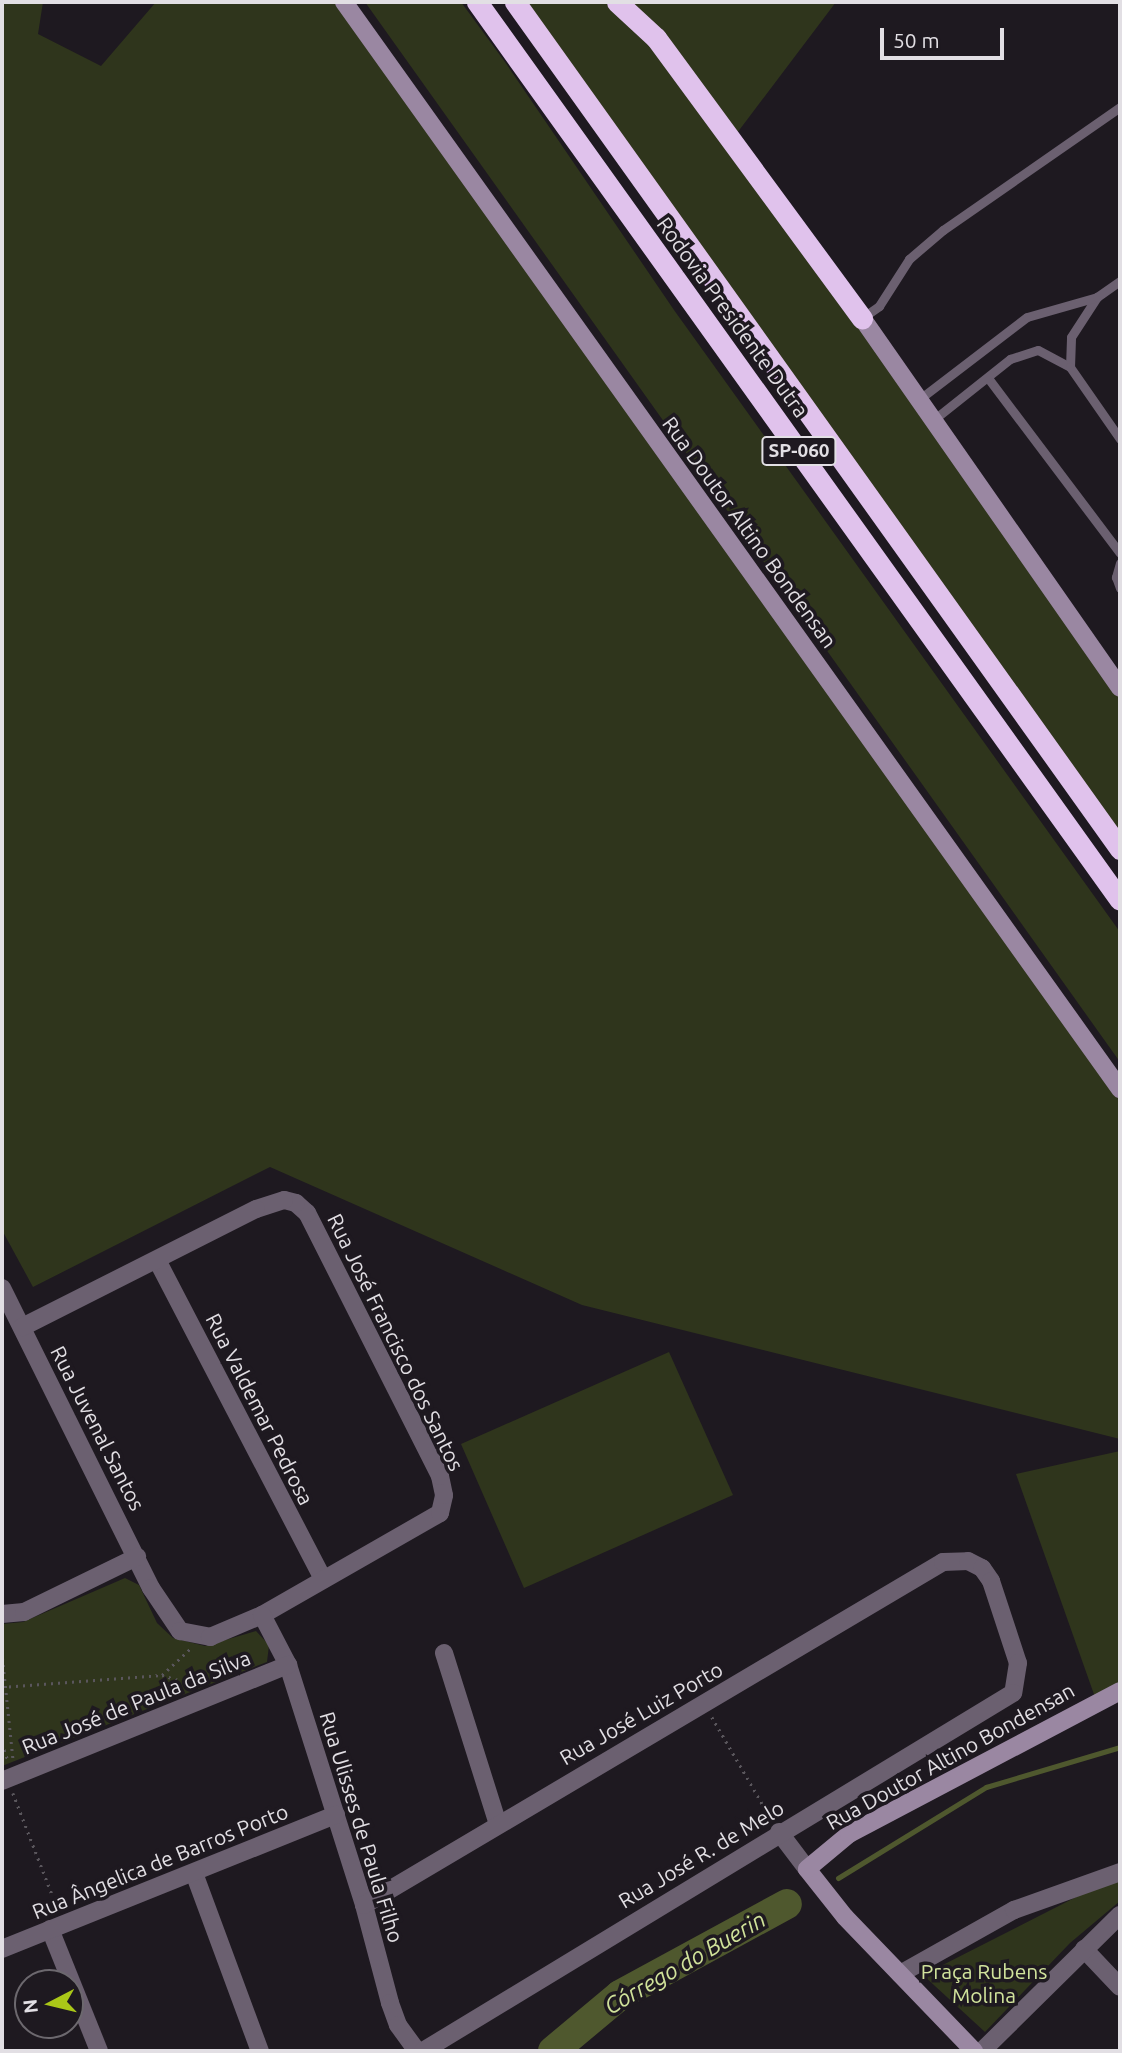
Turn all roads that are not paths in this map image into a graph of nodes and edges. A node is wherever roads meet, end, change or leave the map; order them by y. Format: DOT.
graph roads {
  1 [pos="344,2"];
  2 [pos="477,2"];
  3 [pos="515,2"];
  4 [pos="617,2"];
  5 [pos="1120,107"];
  6 [pos="1120,281"];
  7 [pos="1097,297"];
  8 [pos="862,318"];
  9 [pos="1070,367"];
  10 [pos="988,378"];
  11 [pos="916,401"];
  12 [pos="932,421"];
  13 [pos="1120,439"];
  14 [pos="1120,553"];
  15 [pos="1120,563"];
  16 [pos="1120,588"];
  17 [pos="1120,688"];
  18 [pos="1120,849"];
  19 [pos="1120,900"];
  20 [pos="1120,1089"];
  21 [pos="157,1260"];
  22 [pos="2,1288"];
  23 [pos="22,1327"];
  24 [pos="137,1557"];
  25 [pos="943,1562"];
  26 [pos="323,1579"];
  27 [pos="2,1614"];
  28 [pos="262,1615"];
  29 [pos="194,1636"];
  30 [pos="444,1653"];
  31 [pos="288,1665"];
  32 [pos="1120,1691"];
  33 [pos="7,1777"];
  34 [pos="335,1815"];
  35 [pos="498,1824"];
  36 [pos="779,1832"];
  37 [pos="807,1869"];
  38 [pos="194,1872"];
  39 [pos="1120,1872"];
  40 [pos="364,1905"];
  41 [pos="1120,1915"];
  42 [pos="57,1926"];
  43 [pos="2,1949"];
  44 [pos="1084,1949"];
  45 [pos="900,1974"];
  46 [pos="1120,1987"];
  47 [pos="99,2051"];
  48 [pos="260,2051"];
  49 [pos="417,2051"];
  50 [pos="423,2051"];
  51 [pos="974,2051"];
  52 [pos="982,2051"];
  1 -- 20 [label="street, Rua Doutor Altino Bondensan"];
  2 -- 19 [label="highway, Rodovia Presidente Dutra / SP-060"];
  3 -- 18 [label="highway, Rodovia Presidente Dutra / SP-060"];
  4 -- 8 [label="highway"];
  5 -- 8 [label="lane"];
  6 -- 7 [label="lane"];
  7 -- 9 [label="lane"];
  7 -- 11 [label="lane"];
  8 -- 11 [label="street"];
  9 -- 10 [label="lane"];
  9 -- 13 [label="lane"];
  10 -- 12 [label="lane"];
  10 -- 14 [label="lane"];
  11 -- 12 [label="street"];
  12 -- 17 [label="street"];
  15 -- 16 [label="lane"];
  21 -- 23 [label="street, Rua José Francisco dos Santos"];
  21 -- 26 [label="street, Rua Valdemar Pedrosa"];
  21 -- 26 [label="street, Rua José Francisco dos Santos"];
  22 -- 23 [label="street, Rua Juvenal Santos"];
  23 -- 24 [label="street, Rua Juvenal Santos"];
  24 -- 27 [label="street"];
  24 -- 29 [label="street, Rua Juvenal Santos"];
  25 -- 35 [label="street, Rua José Luiz Porto"];
  25 -- 36 [label="street, Rua José R. de Melo"];
  26 -- 28 [label="street, Rua José Francisco dos Santos"];
  28 -- 29 [label="street, Rua José Francisco dos Santos"];
  28 -- 31 [label="street, Rua Ulisses de Paula Filho"];
  30 -- 35 [label="street"];
  31 -- 33 [label="street, Rua José de Paula da Silva"];
  31 -- 34 [label="street, Rua Ulisses de Paula Filho"];
  32 -- 37 [label="street, Rua Doutor Altino Bondensan"];
  34 -- 38 [label="street, Rua Ângelica de Barros Porto"];
  34 -- 40 [label="street, Rua Ulisses de Paula Filho"];
  35 -- 40 [label="street, Rua José Luiz Porto"];
  36 -- 37 [label="street"];
  36 -- 50 [label="street, Rua José R. de Melo"];
  37 -- 45 [label="street"];
  38 -- 42 [label="street, Rua Ângelica de Barros Porto"];
  38 -- 48 [label="street"];
  39 -- 45 [label="street"];
  40 -- 49 [label="street, Rua Ulisses de Paula Filho"];
  41 -- 44 [label="street"];
  42 -- 43 [label="street, Rua Ângelica de Barros Porto"];
  42 -- 47 [label="street"];
  44 -- 46 [label="street"];
  44 -- 52 [label="street"];
  45 -- 51 [label="street"];
}
